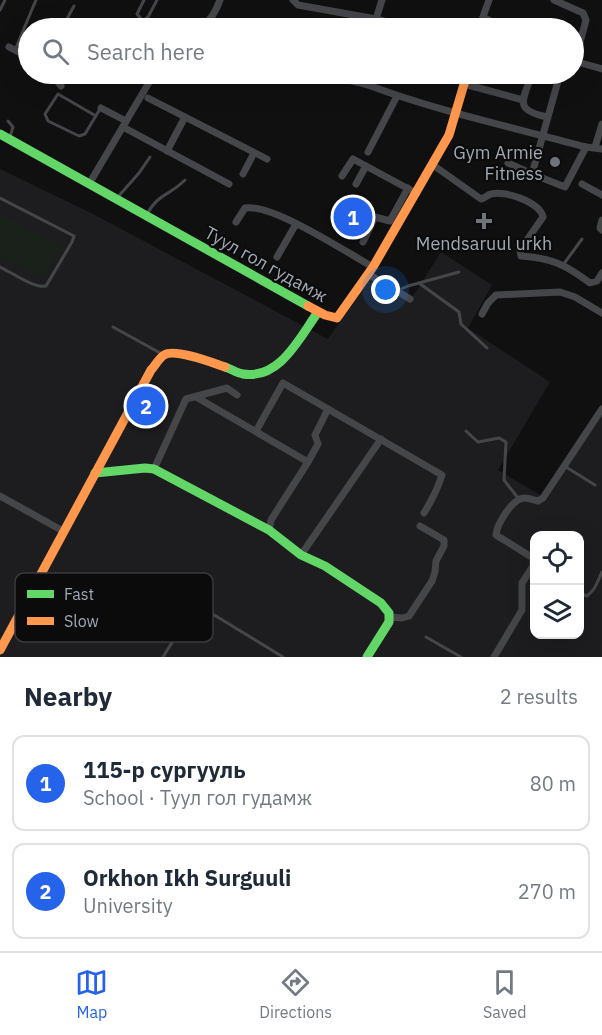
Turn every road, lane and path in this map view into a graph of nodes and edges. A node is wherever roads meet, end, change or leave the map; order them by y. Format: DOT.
graph roads {
  1 [pos="5,0"];
  2 [pos="36,0"];
  3 [pos="144,0"];
  4 [pos="157,0"];
  5 [pos="220,0"];
  6 [pos="293,0"];
  7 [pos="382,0"];
  8 [pos="489,0"];
  9 [pos="554,0"];
  10 [pos="74,6"];
  11 [pos="0,10"];
  12 [pos="27,18"];
  13 [pos="68,18"];
  14 [pos="140,18"];
  15 [pos="147,18"];
  16 [pos="210,18"];
  17 [pos="370,18"];
  18 [pos="376,18"];
  19 [pos="484,18"];
  20 [pos="584,27"];
  21 [pos="18,36"];
  22 [pos="12,48"];
  23 [pos="18,51"];
  24 [pos="584,64"];
  25 [pos="602,69"];
  26 [pos="148,84"];
  27 [pos="365,84"];
  28 [pos="464,84"];
  29 [pos="529,84"];
  30 [pos="557,84"];
  31 [pos="398,96"];
  32 [pos="148,98"];
  33 [pos="523,100"];
  34 [pos="101,108"];
  35 [pos="456,114"];
  36 [pos="96,116"];
  37 [pos="185,117"];
  38 [pos="547,117"];
  39 [pos="8,121"];
  40 [pos="124,124"];
  41 [pos="602,124"];
  42 [pos="0,134"];
  43 [pos="542,135"];
  44 [pos="9,139"];
  45 [pos="586,147"];
  46 [pos="599,148"];
  47 [pos="167,151"];
  48 [pos="368,152"];
  49 [pos="254,153"];
  50 [pos="150,157"];
  51 [pos="267,159"];
  52 [pos="508,163"];
  53 [pos="433,165"];
  54 [pos="366,166"];
  55 [pos="243,174"];
  56 [pos="532,174"];
  57 [pos="342,176"];
  58 [pos="185,180"];
  59 [pos="89,184"];
  60 [pos="229,184"];
  61 [pos="356,184"];
  62 [pos="582,184"];
  63 [pos="412,190"];
  64 [pos="602,195"];
  65 [pos="0,198"];
  66 [pos="116,199"];
  67 [pos="146,216"];
  68 [pos="602,220"];
  69 [pos="236,222"];
  70 [pos="296,224"];
  71 [pos="602,230"];
  72 [pos="582,239"];
  73 [pos="363,242"];
  74 [pos="277,257"];
  75 [pos="563,264"];
  76 [pos="0,267"];
  77 [pos="370,270"];
  78 [pos="459,272"];
  79 [pos="602,273"];
  80 [pos="419,282"];
  81 [pos="397,291"];
  82 [pos="410,299"];
  83 [pos="318,312"];
  84 [pos="602,313"];
  85 [pos="482,315"];
  86 [pos="113,327"];
  87 [pos="487,348"];
  88 [pos="164,355"];
  89 [pos="237,395"];
  90 [pos="196,397"];
  91 [pos="328,409"];
  92 [pos="602,409"];
  93 [pos="256,431"];
  94 [pos="466,431"];
  95 [pos="381,439"];
  96 [pos="308,462"];
  97 [pos="565,466"];
  98 [pos="154,469"];
  99 [pos="95,474"];
  100 [pos="594,485"];
  101 [pos="0,496"];
  102 [pos="519,500"];
  103 [pos="424,513"];
  104 [pos="420,526"];
  105 [pos="269,530"];
  106 [pos="63,531"];
  107 [pos="301,555"];
  108 [pos="530,556"];
  109 [pos="530,570"];
  110 [pos="602,572"];
  111 [pos="41,573"];
  112 [pos="584,595"];
  113 [pos="213,613"];
  114 [pos="390,617"];
  115 [pos="15,622"];
  116 [pos="426,637"];
  117 [pos="172,642"];
  118 [pos="0,650"];
  119 [pos="163,657"];
  120 [pos="283,657"];
  121 [pos="367,657"];
  122 [pos="461,657"];
  123 [pos="494,657"];
  1 -- 11 [label="lane"];
  2 -- 12 [label="lane"];
  3 -- 14 [label="lane"];
  4 -- 15 [label="lane"];
  5 -- 16 [label="street"];
  6 -- 17 [label="street"];
  7 -- 18 [label="street"];
  8 -- 19 [label="street"];
  9 -- 20 [label="street"];
  10 -- 13 [label="lane"];
  21 -- 22 [label="lane"];
  22 -- 23 [label="street"];
  24 -- 25 [label="street"];
  26 -- 40 [label="street"];
  27 -- 31 [label="street"];
  28 -- 33 [label="street"];
  28 -- 35 [label="street, Туул гол гудамж"];
  29 -- 33 [label="street"];
  30 -- 38 [label="street"];
  31 -- 35 [label="street"];
  31 -- 48 [label="street"];
  32 -- 37 [label="street"];
  33 -- 38 [label="street"];
  34 -- 36 [label="lane"];
  34 -- 40 [label="street"];
  35 -- 43 [label="street"];
  35 -- 53 [label="street, Туул гол гудамж"];
  36 -- 36 [label="lane"];
  37 -- 47 [label="street"];
  37 -- 49 [label="street"];
  38 -- 43 [label="street"];
  39 -- 44 [label="lane"];
  40 -- 47 [label="street"];
  40 -- 59 [label="street"];
  41 -- 46 [label="street"];
  42 -- 44 [label="street, Туул гол гудамж"];
  43 -- 45 [label="street"];
  43 -- 56 [label="street"];
  44 -- 59 [label="street, Туул гол гудамж"];
  45 -- 46 [label="street"];
  45 -- 56 [label="street"];
  47 -- 60 [label="street"];
  49 -- 51 [label="street"];
  49 -- 55 [label="street"];
  50 -- 66 [label="lane"];
  52 -- 56 [label="street"];
  53 -- 63 [label="street, Туул гол гудамж"];
  53 -- 75 [label="street"];
  54 -- 57 [label="street"];
  54 -- 61 [label="street"];
  54 -- 63 [label="street"];
  58 -- 67 [label="lane"];
  59 -- 66 [label="street, Туул гол гудамж"];
  62 -- 64 [label="street"];
  63 -- 73 [label="street"];
  63 -- 77 [label="street, Туул гол гудамж"];
  65 -- 76 [label="lane"];
  66 -- 67 [label="street, Туул гол гудамж"];
  67 -- 83 [label="street, Туул гол гудамж"];
  68 -- 71 [label="street"];
  69 -- 70 [label="street"];
  70 -- 74 [label="street"];
  70 -- 77 [label="street"];
  72 -- 75 [label="lane"];
  75 -- 79 [label="street"];
  77 -- 81 [label="street"];
  77 -- 83 [label="street, Туул гол гудамж"];
  78 -- 80 [label="lane"];
  80 -- 81 [label="lane"];
  80 -- 87 [label="lane"];
  81 -- 82 [label="street"];
  83 -- 88 [label="street"];
  84 -- 85 [label="street"];
  86 -- 88 [label="lane"];
  88 -- 99 [label="street"];
  89 -- 90 [label="street"];
  90 -- 93 [label="street"];
  90 -- 98 [label="street"];
  91 -- 93 [label="street"];
  91 -- 95 [label="street"];
  91 -- 96 [label="street"];
  92 -- 97 [label="street"];
  93 -- 96 [label="street"];
  94 -- 102 [label="lane"];
  95 -- 103 [label="street"];
  95 -- 107 [label="street"];
  96 -- 105 [label="street"];
  97 -- 100 [label="lane"];
  97 -- 102 [label="street"];
  98 -- 99 [label="street"];
  98 -- 105 [label="street"];
  99 -- 106 [label="street"];
  101 -- 106 [label="street"];
  102 -- 108 [label="street"];
  104 -- 114 [label="street"];
  105 -- 107 [label="street"];
  106 -- 111 [label="street"];
  107 -- 114 [label="street"];
  109 -- 123 [label="street"];
  110 -- 112 [label="lane"];
  113 -- 120 [label="lane"];
  114 -- 121 [label="street"];
  115 -- 118 [label="street"];
  116 -- 122 [label="lane"];
  117 -- 119 [label="lane"];
}
